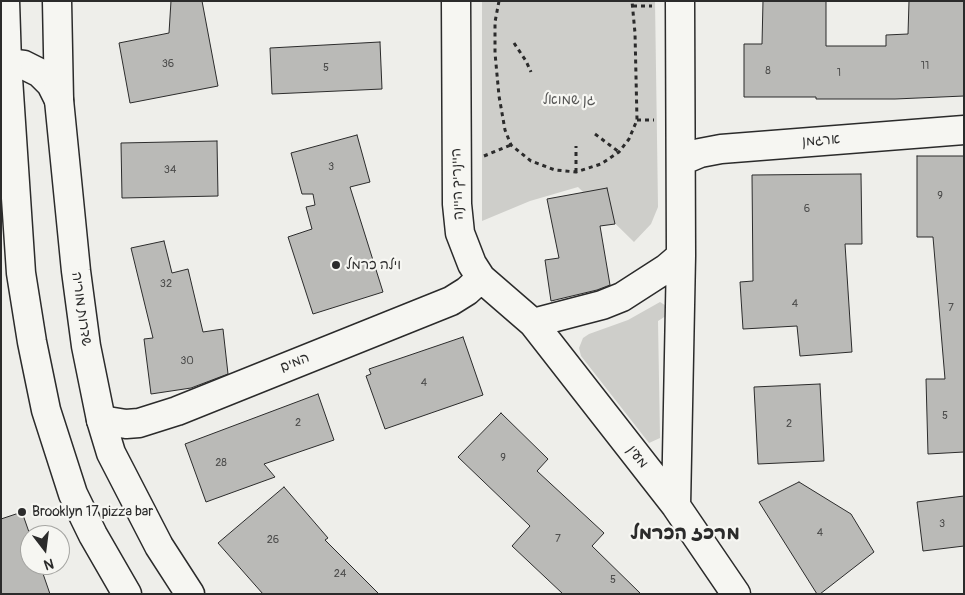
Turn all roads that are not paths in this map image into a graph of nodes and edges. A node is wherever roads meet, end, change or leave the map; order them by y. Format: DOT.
graph roads {
  1 [pos="6,1"];
  2 [pos="58,1"];
  3 [pos="456,1"];
  4 [pos="680,1"];
  5 [pos="4,64"];
  6 [pos="59,100"];
  7 [pos="964,130"];
  8 [pos="681,161"];
  9 [pos="681,256"];
  10 [pos="481,278"];
  11 [pos="533,323"];
  12 [pos="101,420"];
  13 [pos="676,506"];
  14 [pos="127,594"];
  15 [pos="190,594"];
  16 [pos="736,594"];
  1 -- 5 [label="street"];
  2 -- 6 [label="street, שדרות מוריה"];
  3 -- 10 [label="street, היינריך היינה"];
  4 -- 8 [label="street"];
  5 -- 6 [label="street"];
  5 -- 14 [label="street"];
  6 -- 12 [label="street, שדרות מוריה"];
  7 -- 8 [label="street, ארגמן"];
  8 -- 9 [label="street"];
  9 -- 11 [label="street"];
  9 -- 13 [label="street"];
  10 -- 11 [label="street, היינריך היינה"];
  10 -- 12 [label="street, המים"];
  11 -- 13 [label="street, מעין"];
  12 -- 15 [label="street, שדרות מוריה"];
  13 -- 16 [label="street, מעין"];
}
